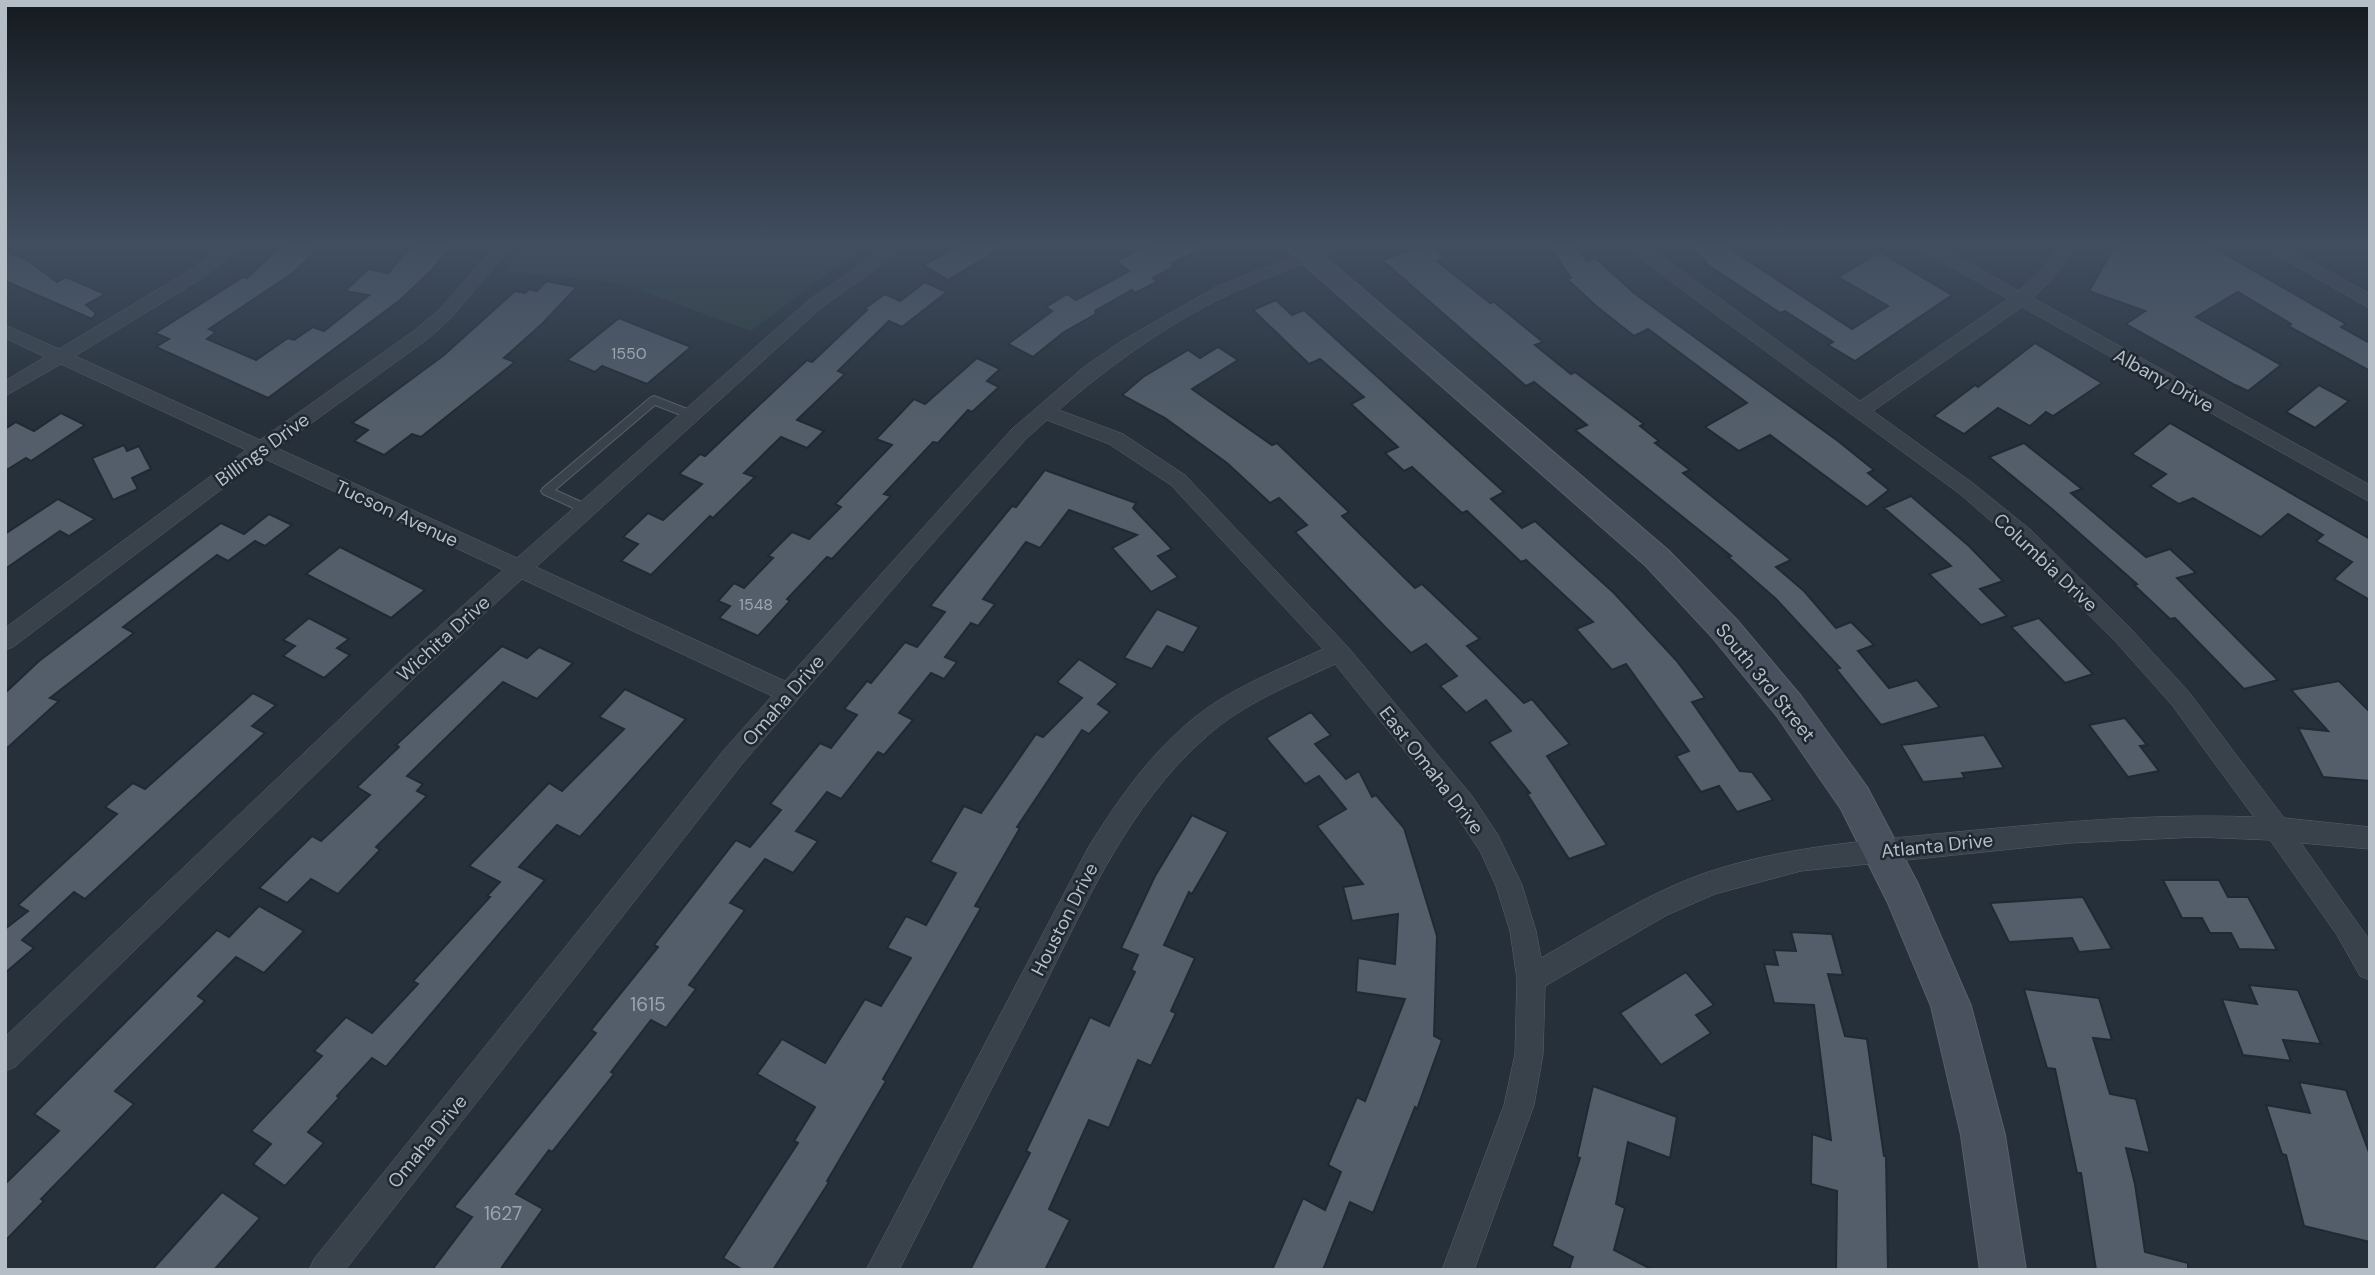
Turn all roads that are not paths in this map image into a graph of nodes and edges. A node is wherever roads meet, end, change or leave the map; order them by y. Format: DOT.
graph roads {
  1 [pos="148,304"];
  2 [pos="454,304"];
  3 [pos="815,304"];
  4 [pos="1200,304"];
  5 [pos="1373,304"];
  6 [pos="1713,304"];
  7 [pos="2014,304"];
  8 [pos="2029,304"];
  9 [pos="5,331"];
  10 [pos="60,357"];
  11 [pos="5,390"];
  12 [pos="1860,410"];
  13 [pos="1043,411"];
  14 [pos="691,415"];
  15 [pos="260,450"];
  16 [pos="2370,495"];
  17 [pos="586,509"];
  18 [pos="520,569"];
  19 [pos="5,641"];
  20 [pos="1339,652"];
  21 [pos="789,693"];
  22 [pos="2277,829"];
  23 [pos="2370,838"];
  24 [pos="1881,851"];
  25 [pos="2370,967"];
  26 [pos="1531,979"];
  27 [pos="5,1057"];
  28 [pos="325,1270"];
  29 [pos="882,1270"];
  30 [pos="1458,1270"];
  31 [pos="2003,1270"];
  1 -- 10 [label="street"];
  2 -- 15 [label="street, Billings Drive"];
  3 -- 14 [label="street, Wichita Drive"];
  4 -- 13 [label="street, Omaha Drive"];
  5 -- 24 [label="street, South 3rd Street"];
  6 -- 12 [label="street, Columbia Drive"];
  7 -- 12 [label="street"];
  8 -- 16 [label="street, Albany Drive"];
  9 -- 10 [label="street, Tucson Avenue"];
  10 -- 11 [label="street"];
  10 -- 15 [label="street, Tucson Avenue"];
  12 -- 22 [label="street, Columbia Drive"];
  13 -- 20 [label="street, East Omaha Drive"];
  13 -- 21 [label="street, Omaha Drive"];
  14 -- 17 [label="street, Wichita Drive"];
  14 -- 17 [label="lane"];
  15 -- 18 [label="street, Tucson Avenue"];
  15 -- 19 [label="street, Billings Drive"];
  17 -- 18 [label="street, Wichita Drive"];
  18 -- 21 [label="street, Tucson Avenue"];
  18 -- 27 [label="street, Wichita Drive"];
  20 -- 26 [label="street, East Omaha Drive"];
  20 -- 29 [label="street, Houston Drive"];
  21 -- 28 [label="street, Omaha Drive"];
  22 -- 23 [label="street, Atlanta Drive"];
  22 -- 24 [label="street, Atlanta Drive"];
  22 -- 25 [label="street, Columbia Drive"];
  24 -- 26 [label="street, Atlanta Drive"];
  24 -- 31 [label="street, South 3rd Street"];
  26 -- 30 [label="street, East Omaha Drive"];
}
